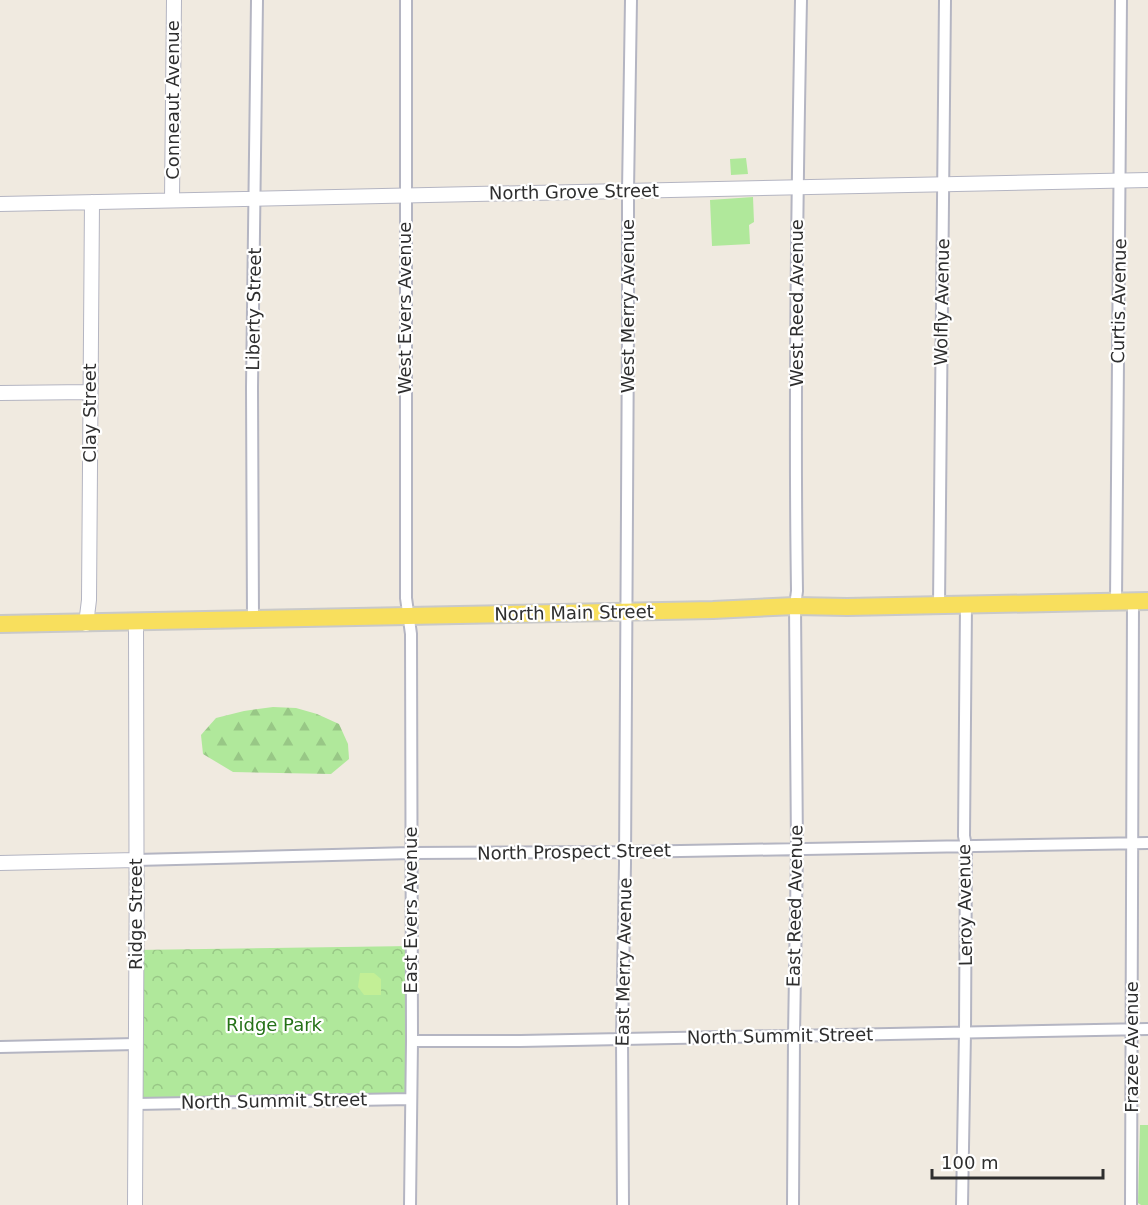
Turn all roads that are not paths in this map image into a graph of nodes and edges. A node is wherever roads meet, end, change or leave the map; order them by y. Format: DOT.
graph roads {
  1 [pos="174,0"];
  2 [pos="257,0"];
  3 [pos="406,0"];
  4 [pos="631,0"];
  5 [pos="801,0"];
  6 [pos="945,0"];
  7 [pos="1121,0"];
  8 [pos="1120,180"];
  9 [pos="1148,180"];
  10 [pos="944,184"];
  11 [pos="797,187"];
  12 [pos="628,191"];
  13 [pos="405,196"];
  14 [pos="255,199"];
  15 [pos="172,200"];
  16 [pos="92,202"];
  17 [pos="0,204"];
  18 [pos="90,392"];
  19 [pos="0,393"];
  20 [pos="1116,601"];
  21 [pos="1141,601"];
  22 [pos="966,604"];
  23 [pos="939,605"];
  24 [pos="795,606"];
  25 [pos="626,612"];
  26 [pos="409,616"];
  27 [pos="253,619"];
  28 [pos="136,622"];
  29 [pos="0,624"];
  30 [pos="86,624"];
  31 [pos="1133,843"];
  32 [pos="1148,843"];
  33 [pos="966,846"];
  34 [pos="797,849"];
  35 [pos="625,852"];
  36 [pos="411,853"];
  37 [pos="136,860"];
  38 [pos="0,863"];
  39 [pos="1148,1029"];
  40 [pos="1132,1030"];
  41 [pos="966,1032"];
  42 [pos="794,1036"];
  43 [pos="622,1039"];
  44 [pos="412,1041"];
  45 [pos="136,1044"];
  46 [pos="0,1047"];
  47 [pos="411,1099"];
  48 [pos="136,1104"];
  49 [pos="135,1205"];
  50 [pos="410,1205"];
  51 [pos="623,1205"];
  52 [pos="793,1205"];
  53 [pos="962,1205"];
  54 [pos="1131,1205"];
  1 -- 15 [label="street, Conneaut Avenue"];
  2 -- 14 [label="street, Liberty Street"];
  3 -- 13 [label="street, West Evers Avenue"];
  4 -- 12 [label="street, West Merry Avenue"];
  5 -- 11 [label="street, West Reed Avenue"];
  6 -- 10 [label="street, Wolfly Avenue"];
  7 -- 8 [label="street, Curtis Avenue"];
  8 -- 9 [label="street, North Grove Street"];
  8 -- 10 [label="street, North Grove Street"];
  8 -- 20 [label="street, Curtis Avenue"];
  10 -- 11 [label="street, North Grove Street"];
  10 -- 23 [label="street, Wolfly Avenue"];
  11 -- 12 [label="street, North Grove Street"];
  11 -- 24 [label="street, West Reed Avenue"];
  12 -- 13 [label="street, North Grove Street"];
  12 -- 25 [label="street, West Merry Avenue"];
  13 -- 14 [label="street, North Grove Street"];
  13 -- 26 [label="street, West Evers Avenue"];
  14 -- 15 [label="street, North Grove Street"];
  14 -- 27 [label="street, Liberty Street"];
  15 -- 16 [label="street, North Grove Street"];
  16 -- 17 [label="street, North Grove Street"];
  16 -- 18 [label="street, Clay Street"];
  18 -- 19 [label="street"];
  18 -- 30 [label="street, Clay Street"];
  20 -- 21 [label="main road, North Main Street"];
  20 -- 22 [label="main road, North Main Street"];
  21 -- 31 [label="street, Frazee Avenue"];
  22 -- 23 [label="main road, North Main Street"];
  22 -- 33 [label="street, Leroy Avenue"];
  23 -- 24 [label="main road, North Main Street"];
  24 -- 25 [label="main road, North Main Street"];
  24 -- 34 [label="street, East Reed Avenue"];
  25 -- 26 [label="main road, North Main Street"];
  25 -- 35 [label="street, East Merry Avenue"];
  26 -- 27 [label="main road, North Main Street"];
  26 -- 36 [label="street, East Evers Avenue"];
  27 -- 28 [label="main road, North Main Street"];
  28 -- 30 [label="main road, North Main Street"];
  28 -- 37 [label="street, Ridge Street"];
  29 -- 30 [label="main road, North Main Street"];
  31 -- 32 [label="street, North Prospect Street"];
  31 -- 33 [label="street, North Prospect Street"];
  31 -- 40 [label="street, Frazee Avenue"];
  33 -- 34 [label="street, North Prospect Street"];
  33 -- 41 [label="street, Leroy Avenue"];
  34 -- 35 [label="street, North Prospect Street"];
  34 -- 42 [label="street, East Reed Avenue"];
  35 -- 36 [label="street, North Prospect Street"];
  35 -- 43 [label="street, East Merry Avenue"];
  36 -- 37 [label="street, North Prospect Street"];
  36 -- 44 [label="street, East Evers Avenue"];
  37 -- 38 [label="street, North Prospect Street"];
  37 -- 45 [label="street, Ridge Street"];
  39 -- 40 [label="street, North Summit Street"];
  40 -- 41 [label="street, North Summit Street"];
  40 -- 54 [label="street, Frazee Avenue"];
  41 -- 42 [label="street, North Summit Street"];
  41 -- 53 [label="street, Leroy Avenue"];
  42 -- 43 [label="street, North Summit Street"];
  42 -- 52 [label="street, East Reed Avenue"];
  43 -- 44 [label="street, North Summit Street"];
  43 -- 51 [label="street, East Merry Avenue"];
  44 -- 47 [label="street, East Evers Avenue"];
  45 -- 46 [label="street"];
  45 -- 48 [label="street, Ridge Street"];
  47 -- 48 [label="street, North Summit Street"];
  47 -- 50 [label="street, East Evers Avenue"];
  48 -- 49 [label="street, Ridge Street"];
}
